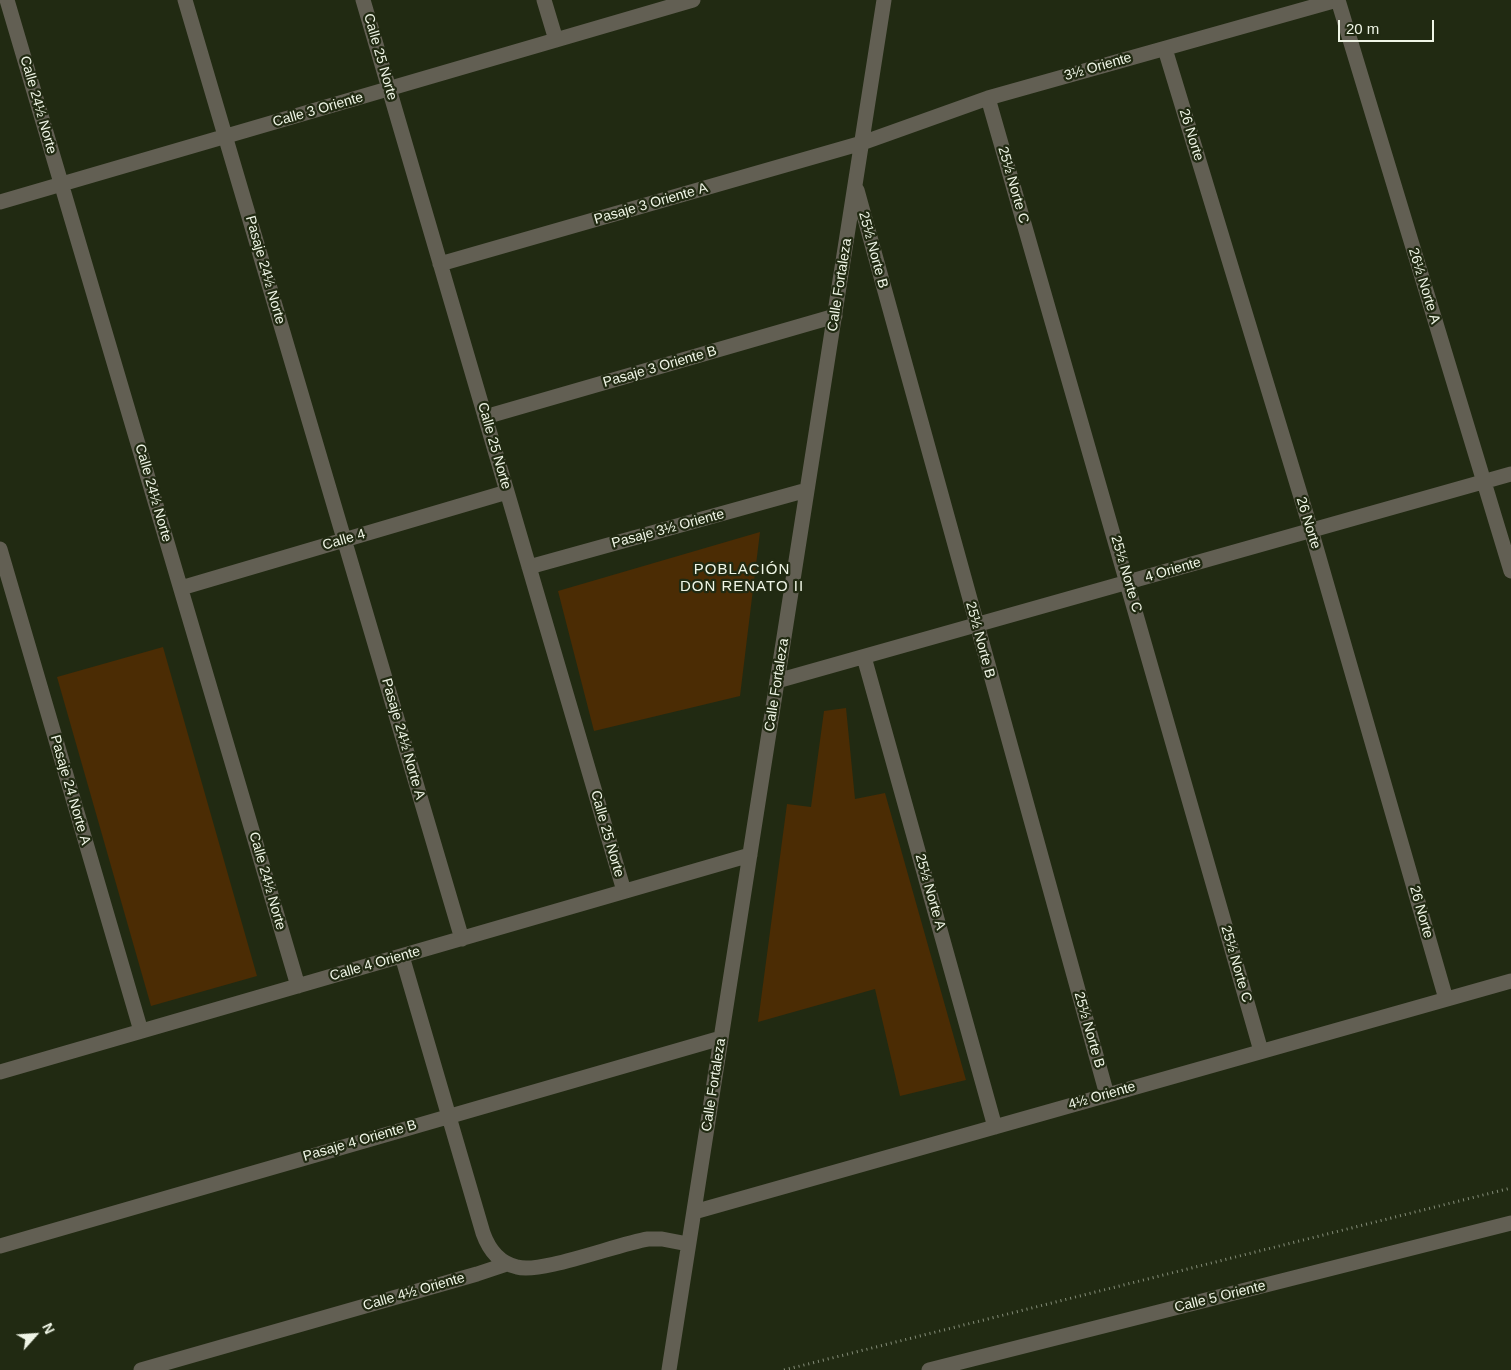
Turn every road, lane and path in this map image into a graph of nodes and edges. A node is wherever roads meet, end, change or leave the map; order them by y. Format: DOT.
graph roads {
  1 [pos="7,0"];
  2 [pos="185,0"];
  3 [pos="363,0"];
  4 [pos="544,0"];
  5 [pos="693,0"];
  6 [pos="884,0"];
  7 [pos="1338,0"];
  8 [pos="556,40"];
  9 [pos="1165,48"];
  10 [pos="389,89"];
  11 [pos="988,98"];
  12 [pos="225,136"];
  13 [pos="862,143"];
  14 [pos="61,184"];
  15 [pos="856,185"];
  16 [pos="0,202"];
  17 [pos="440,264"];
  18 [pos="835,316"];
  19 [pos="485,417"];
  20 [pos="1511,474"];
  21 [pos="1483,482"];
  22 [pos="807,490"];
  23 [pos="507,492"];
  24 [pos="1311,530"];
  25 [pos="344,540"];
  26 [pos="0,549"];
  27 [pos="529,567"];
  28 [pos="1511,571"];
  29 [pos="1128,582"];
  30 [pos="181,588"];
  31 [pos="976,625"];
  32 [pos="864,657"];
  33 [pos="777,681"];
  34 [pos="750,855"];
  35 [pos="624,892"];
  36 [pos="462,938"];
  37 [pos="402,956"];
  38 [pos="1511,981"];
  39 [pos="298,986"];
  40 [pos="1446,999"];
  41 [pos="141,1032"];
  42 [pos="721,1038"];
  43 [pos="1261,1051"];
  44 [pos="0,1072"];
  45 [pos="1107,1095"];
  46 [pos="449,1116"];
  47 [pos="995,1127"];
  48 [pos="1511,1188"];
  49 [pos="694,1212"];
  50 [pos="1511,1223"];
  51 [pos="688,1244"];
  52 [pos="0,1246"];
  53 [pos="507,1264"];
  54 [pos="141,1370"];
  55 [pos="669,1370"];
  56 [pos="784,1370"];
  57 [pos="929,1370"];
  1 -- 14 [label="street, Calle 24½ Norte"];
  2 -- 12 [label="street, Pasaje 24½ Norte"];
  3 -- 10 [label="street, Calle 25 Norte"];
  4 -- 8 [label="street"];
  5 -- 8 [label="street, Calle 3 Oriente"];
  6 -- 13 [label="street, Calle Fortaleza"];
  7 -- 9 [label="street, 3½ Oriente"];
  7 -- 21 [label="street, 26½ Norte A"];
  8 -- 10 [label="street, Calle 3 Oriente"];
  9 -- 11 [label="street, 3½ Oriente"];
  9 -- 24 [label="street, 26 Norte"];
  10 -- 12 [label="street, Calle 3 Oriente"];
  10 -- 17 [label="street, Calle 25 Norte"];
  11 -- 13 [label="street, 3½ Oriente"];
  11 -- 29 [label="street, 25½ Norte C"];
  12 -- 14 [label="street, Calle 3 Oriente"];
  12 -- 25 [label="street, Pasaje 24½ Norte"];
  13 -- 15 [label="street, Calle Fortaleza"];
  13 -- 17 [label="street, Pasaje 3 Oriente A"];
  14 -- 16 [label="street, Calle 3 Oriente"];
  14 -- 30 [label="street, Calle 24½ Norte"];
  15 -- 18 [label="street, Calle Fortaleza"];
  15 -- 31 [label="street, 25½ Norte B"];
  17 -- 19 [label="street, Calle 25 Norte"];
  18 -- 19 [label="street, Pasaje 3 Oriente B"];
  18 -- 22 [label="street, Calle Fortaleza"];
  19 -- 23 [label="street, Calle 25 Norte"];
  20 -- 21 [label="street, 4 Oriente"];
  21 -- 24 [label="street, 4 Oriente"];
  21 -- 28 [label="street, 26½ Norte A"];
  22 -- 27 [label="street, Pasaje 3½ Oriente"];
  22 -- 33 [label="street, Calle Fortaleza"];
  23 -- 25 [label="street, Calle 4"];
  23 -- 27 [label="street, Calle 25 Norte"];
  24 -- 29 [label="street, 4 Oriente"];
  24 -- 40 [label="street, 26 Norte"];
  25 -- 30 [label="street, Calle 4"];
  25 -- 36 [label="street, Pasaje 24½ Norte A"];
  26 -- 41 [label="street, Pasaje 24 Norte A"];
  27 -- 35 [label="street, Calle 25 Norte"];
  29 -- 31 [label="street, 4 Oriente"];
  29 -- 43 [label="street, 25½ Norte C"];
  30 -- 39 [label="street, Calle 24½ Norte"];
  31 -- 32 [label="street, 4 Oriente"];
  31 -- 45 [label="street, 25½ Norte B"];
  32 -- 33 [label="street, 4 Oriente"];
  32 -- 47 [label="street, 25½ Norte A"];
  33 -- 34 [label="street, Calle Fortaleza"];
  34 -- 35 [label="street, Calle 4 Oriente"];
  34 -- 42 [label="street, Calle Fortaleza"];
  35 -- 36 [label="street, Calle 4 Oriente"];
  36 -- 37 [label="street, Calle 4 Oriente"];
  37 -- 39 [label="street, Calle 4 Oriente"];
  37 -- 46 [label="street"];
  38 -- 40 [label="street, 4½ Oriente"];
  39 -- 41 [label="street, Calle 4 Oriente"];
  40 -- 43 [label="street, 4½ Oriente"];
  41 -- 44 [label="street, Calle 4 Oriente"];
  42 -- 46 [label="street, Pasaje 4 Oriente B"];
  42 -- 49 [label="street, Calle Fortaleza"];
  43 -- 45 [label="street, 4½ Oriente"];
  45 -- 47 [label="street, 4½ Oriente"];
  46 -- 52 [label="street, Pasaje 4 Oriente B"];
  46 -- 53 [label="street"];
  47 -- 49 [label="street, 4½ Oriente"];
  48 -- 56 [label="path"];
  49 -- 51 [label="street, Calle Fortaleza"];
  50 -- 57 [label="street, Calle 5 Oriente"];
  51 -- 53 [label="street, Calle 4½ Oriente"];
  51 -- 55 [label="street, Calle Fortaleza"];
  53 -- 54 [label="street, Calle 4½ Oriente"];
}
